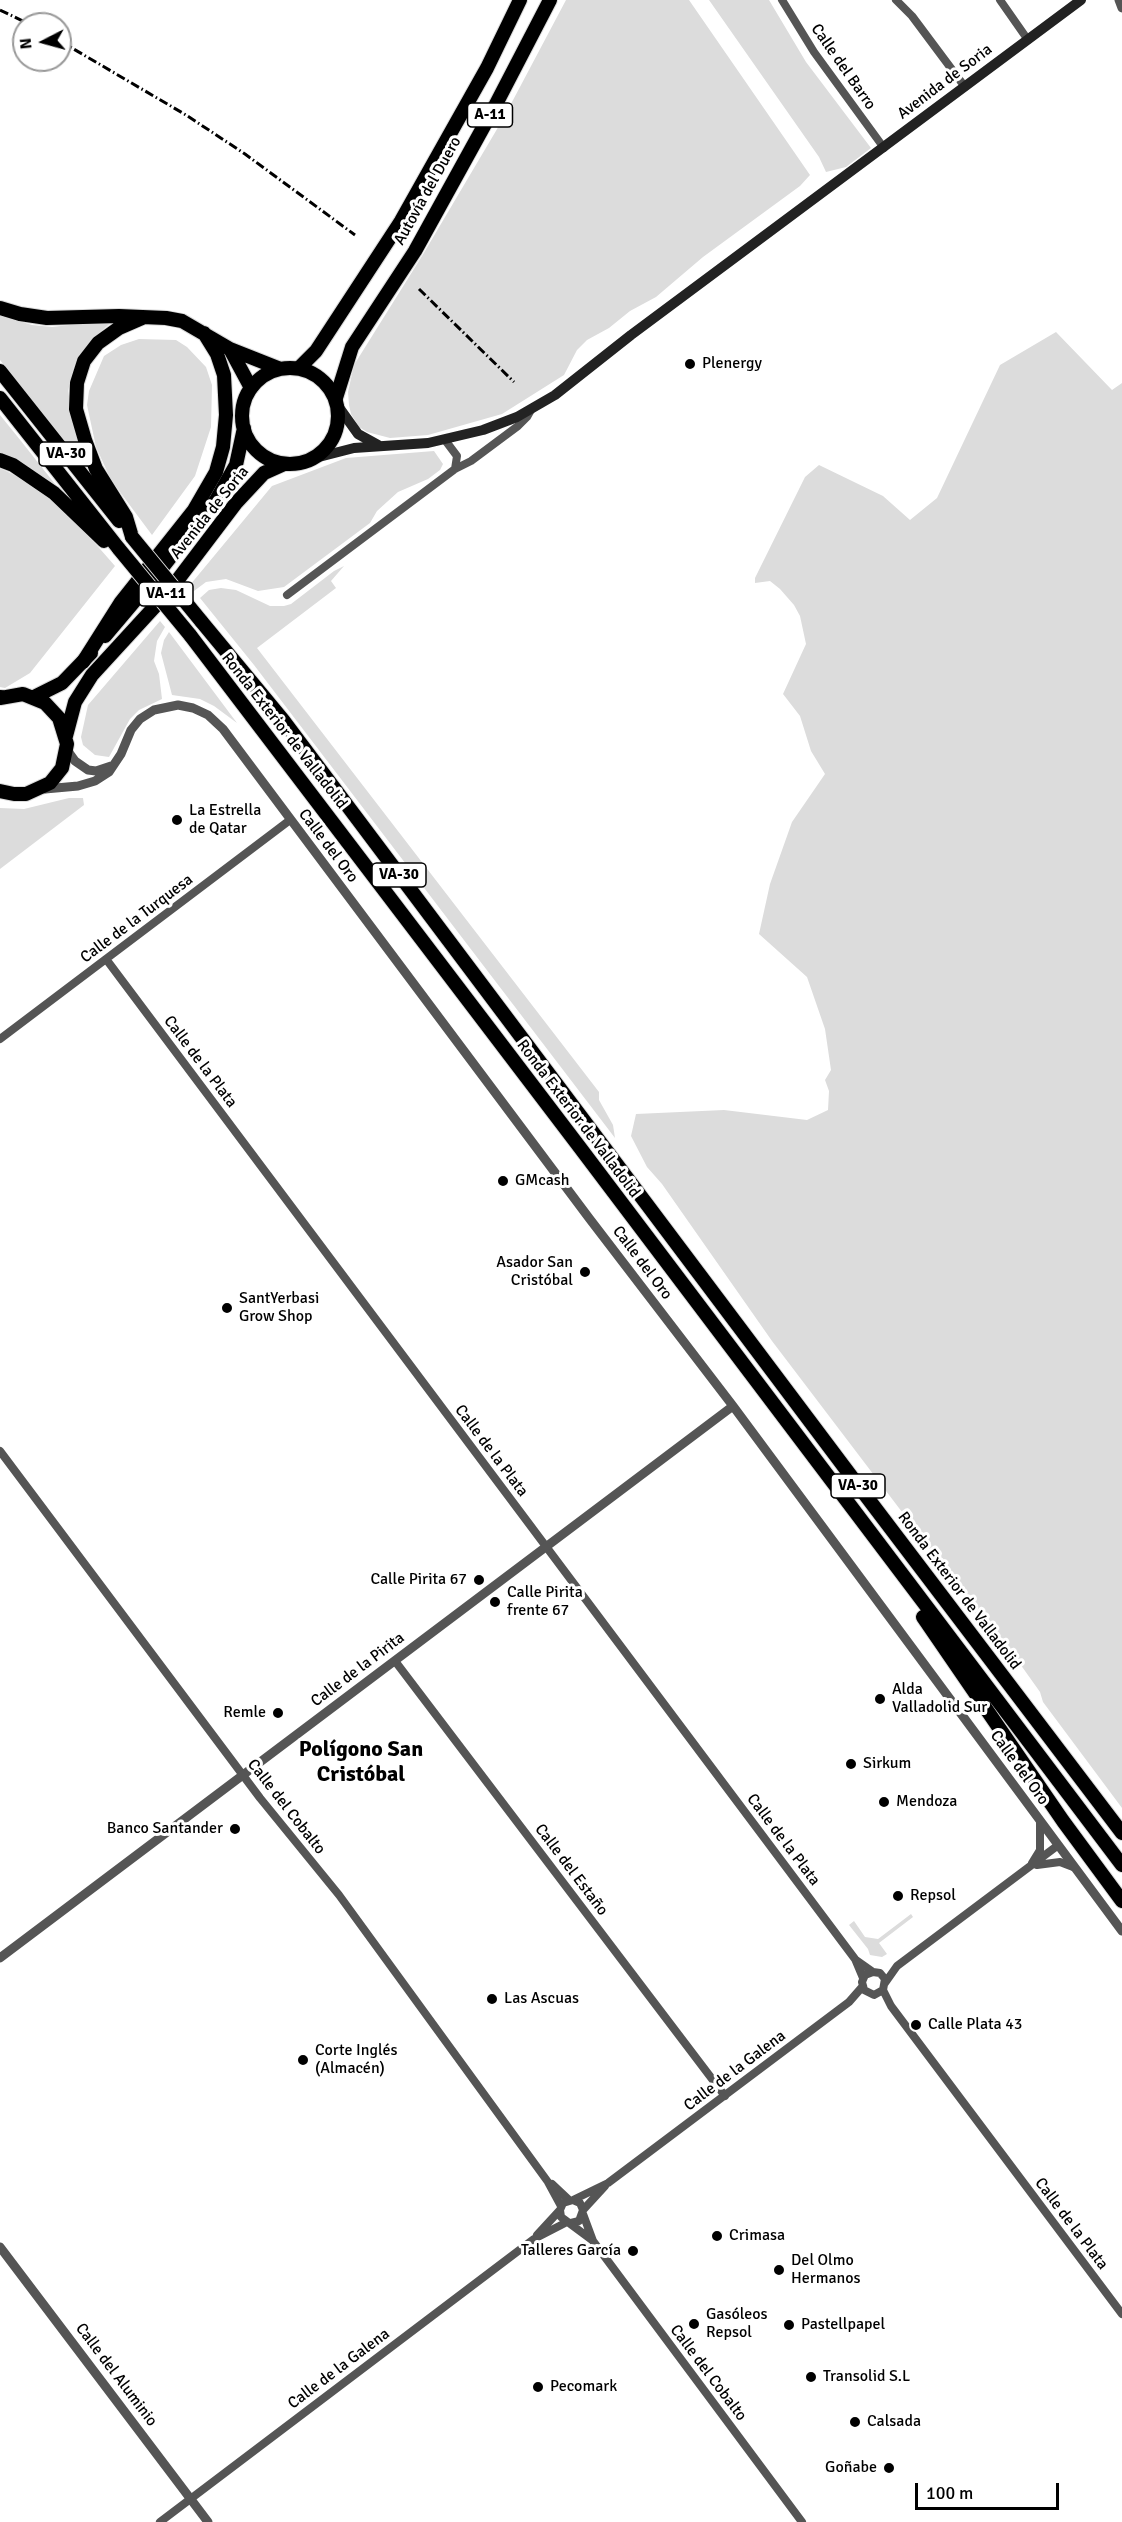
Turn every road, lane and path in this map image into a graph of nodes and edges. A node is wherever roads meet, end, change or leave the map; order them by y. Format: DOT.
graph roads {
  1 [pos="519,0"];
  2 [pos="550,0"];
  3 [pos="782,0"];
  4 [pos="896,0"];
  5 [pos="1000,0"];
  6 [pos="1081,0"];
  7 [pos="1119,0"];
  8 [pos="1122,8"];
  9 [pos="1028,40"];
  10 [pos="965,87"];
  11 [pos="884,148"];
  12 [pos="0,308"];
  13 [pos="144,318"];
  14 [pos="204,333"];
  15 [pos="230,349"];
  16 [pos="278,368"];
  17 [pos="299,368"];
  18 [pos="0,371"];
  19 [pos="250,388"];
  20 [pos="0,398"];
  21 [pos="337,402"];
  22 [pos="531,409"];
  23 [pos="244,428"];
  24 [pos="445,440"];
  25 [pos="381,446"];
  26 [pos="315,458"];
  27 [pos="0,460"];
  28 [pos="284,464"];
  29 [pos="455,469"];
  30 [pos="132,537"];
  31 [pos="119,549"];
  32 [pos="287,595"];
  33 [pos="83,662"];
  34 [pos="0,697"];
  35 [pos="34,697"];
  36 [pos="66,743"];
  37 [pos="116,763"];
  38 [pos="40,789"];
  39 [pos="1,792"];
  40 [pos="290,820"];
  41 [pos="106,959"];
  42 [pos="0,1039"];
  43 [pos="732,1406"];
  44 [pos="0,1451"];
  45 [pos="546,1547"];
  46 [pos="900,1572"];
  47 [pos="395,1661"];
  48 [pos="243,1775"];
  49 [pos="1095,1795"];
  50 [pos="1040,1823"];
  51 [pos="1122,1828"];
  52 [pos="1122,1833"];
  53 [pos="1057,1846"];
  54 [pos="1122,1865"];
  55 [pos="1030,1867"];
  56 [pos="1073,1867"];
  57 [pos="1122,1900"];
  58 [pos="1122,1932"];
  59 [pos="0,1958"];
  60 [pos="855,1959"];
  61 [pos="897,1966"];
  62 [pos="875,1972"];
  63 [pos="863,1982"];
  64 [pos="884,1986"];
  65 [pos="872,1995"];
  66 [pos="849,2002"];
  67 [pos="891,2006"];
  68 [pos="725,2096"];
  69 [pos="548,2181"];
  70 [pos="608,2183"];
  71 [pos="571,2200"];
  72 [pos="560,2208"];
  73 [pos="583,2212"];
  74 [pos="569,2223"];
  75 [pos="534,2239"];
  76 [pos="593,2241"];
  77 [pos="0,2247"];
  78 [pos="1122,2314"];
  79 [pos="190,2498"];
  80 [pos="160,2522"];
  81 [pos="208,2522"];
  82 [pos="802,2522"];
  1 -- 17 [label="highway, Autovía del Duero / A-11"];
  2 -- 21 [label="highway, Autovía del Duero / A-11"];
  3 -- 11 [label="street, Calle del Barro"];
  4 -- 10 [label="street"];
  5 -- 9 [label="street"];
  6 -- 9 [label="main road, Avenida de Soria"];
  7 -- 8 [label="street"];
  9 -- 10 [label="main road, Avenida de Soria"];
  10 -- 11 [label="main road, Avenida de Soria"];
  11 -- 22 [label="main road, Avenida de Soria"];
  12 -- 13 [label="highway"];
  13 -- 14 [label="highway"];
  13 -- 30 [label="highway"];
  14 -- 15 [label="highway"];
  14 -- 33 [label="highway"];
  15 -- 16 [label="highway"];
  15 -- 19 [label="highway"];
  16 -- 17 [label="highway"];
  16 -- 19 [label="highway"];
  17 -- 21 [label="highway"];
  18 -- 30 [label="highway, Ronda Exterior de Valladolid / VA-30"];
  19 -- 23 [label="highway, VA-11"];
  20 -- 31 [label="highway, Ronda Exterior de Valladolid / VA-30"];
  21 -- 25 [label="main road"];
  21 -- 26 [label="highway"];
  22 -- 24 [label="main road, Avenida de Soria"];
  22 -- 29 [label="street"];
  23 -- 28 [label="highway"];
  23 -- 33 [label="highway, Avenida de Soria / VA-11"];
  24 -- 25 [label="main road, Avenida de Soria"];
  24 -- 29 [label="street"];
  25 -- 26 [label="main road, Avenida de Soria"];
  26 -- 28 [label="highway, VA-11"];
  27 -- 31 [label="highway"];
  28 -- 36 [label="highway, Avenida de Soria / VA-11"];
  29 -- 32 [label="street"];
  30 -- 49 [label="highway, Ronda Exterior de Valladolid / VA-30, bridge"];
  31 -- 46 [label="highway, Ronda Exterior de Valladolid / VA-30, bridge"];
  33 -- 35 [label="highway, Avenida de Soria / VA-11"];
  34 -- 35 [label="highway, VA-11"];
  35 -- 36 [label="highway"];
  36 -- 37 [label="street"];
  36 -- 38 [label="highway, VA-11"];
  37 -- 38 [label="street, Calle del Oro"];
  37 -- 40 [label="street, Calle del Oro"];
  38 -- 39 [label="highway"];
  40 -- 41 [label="street, Calle de la Turquesa"];
  40 -- 43 [label="street, Calle del Oro"];
  41 -- 42 [label="street, Calle de la Turquesa"];
  41 -- 45 [label="street, Calle de la Plata"];
  43 -- 45 [label="street, Calle de la Pirita"];
  43 -- 50 [label="street, Calle del Oro"];
  44 -- 48 [label="street, Calle del Cobalto"];
  45 -- 47 [label="street, Calle de la Pirita"];
  45 -- 60 [label="street, Calle de la Plata"];
  46 -- 54 [label="highway, Ronda Exterior de Valladolid / VA-30"];
  46 -- 57 [label="highway"];
  47 -- 48 [label="street, Calle de la Pirita"];
  47 -- 68 [label="street, Calle del Estaño"];
  48 -- 59 [label="street, Calle de la Pirita"];
  48 -- 69 [label="street, Calle del Cobalto"];
  49 -- 51 [label="highway"];
  49 -- 52 [label="highway, Ronda Exterior de Valladolid / VA-30"];
  50 -- 53 [label="street, Calle del Oro"];
  50 -- 55 [label="street"];
  53 -- 55 [label="street"];
  53 -- 56 [label="street, Calle del Oro"];
  55 -- 56 [label="street"];
  55 -- 61 [label="street"];
  56 -- 58 [label="street, Calle del Oro"];
  60 -- 62 [label="street, Calle de la Plata"];
  60 -- 63 [label="street, Calle de la Plata"];
  61 -- 62 [label="street"];
  61 -- 64 [label="street"];
  62 -- 63 [label="street, Calle de la Galena"];
  62 -- 64 [label="street, Calle de la Plata"];
  63 -- 65 [label="street, Calle de la Plata"];
  63 -- 66 [label="street, Calle de la Galena"];
  64 -- 65 [label="street, Calle de la Galena"];
  64 -- 67 [label="street, Calle de la Plata"];
  65 -- 66 [label="street, Calle de la Galena"];
  65 -- 67 [label="street, Calle de la Plata"];
  66 -- 68 [label="street, Calle de la Galena"];
  67 -- 78 [label="street, Calle de la Plata"];
  68 -- 70 [label="street, Calle de la Galena"];
  69 -- 71 [label="street, Calle del Cobalto"];
  69 -- 72 [label="street, Calle del Cobalto"];
  70 -- 71 [label="street, Calle de la Galena"];
  70 -- 73 [label="street, Calle de la Galena"];
  71 -- 72 [label="street"];
  71 -- 73 [label="street"];
  72 -- 74 [label="street"];
  72 -- 75 [label="street, Calle de la Galena"];
  73 -- 74 [label="street"];
  73 -- 76 [label="street, Calle del Cobalto"];
  74 -- 75 [label="street, Calle de la Galena"];
  74 -- 76 [label="street, Calle del Cobalto"];
  75 -- 79 [label="street, Calle de la Galena"];
  76 -- 82 [label="street, Calle del Cobalto"];
  77 -- 79 [label="street, Calle del Aluminio"];
  79 -- 80 [label="street, Calle de la Galena"];
  79 -- 81 [label="street, Calle del Aluminio"];
}
